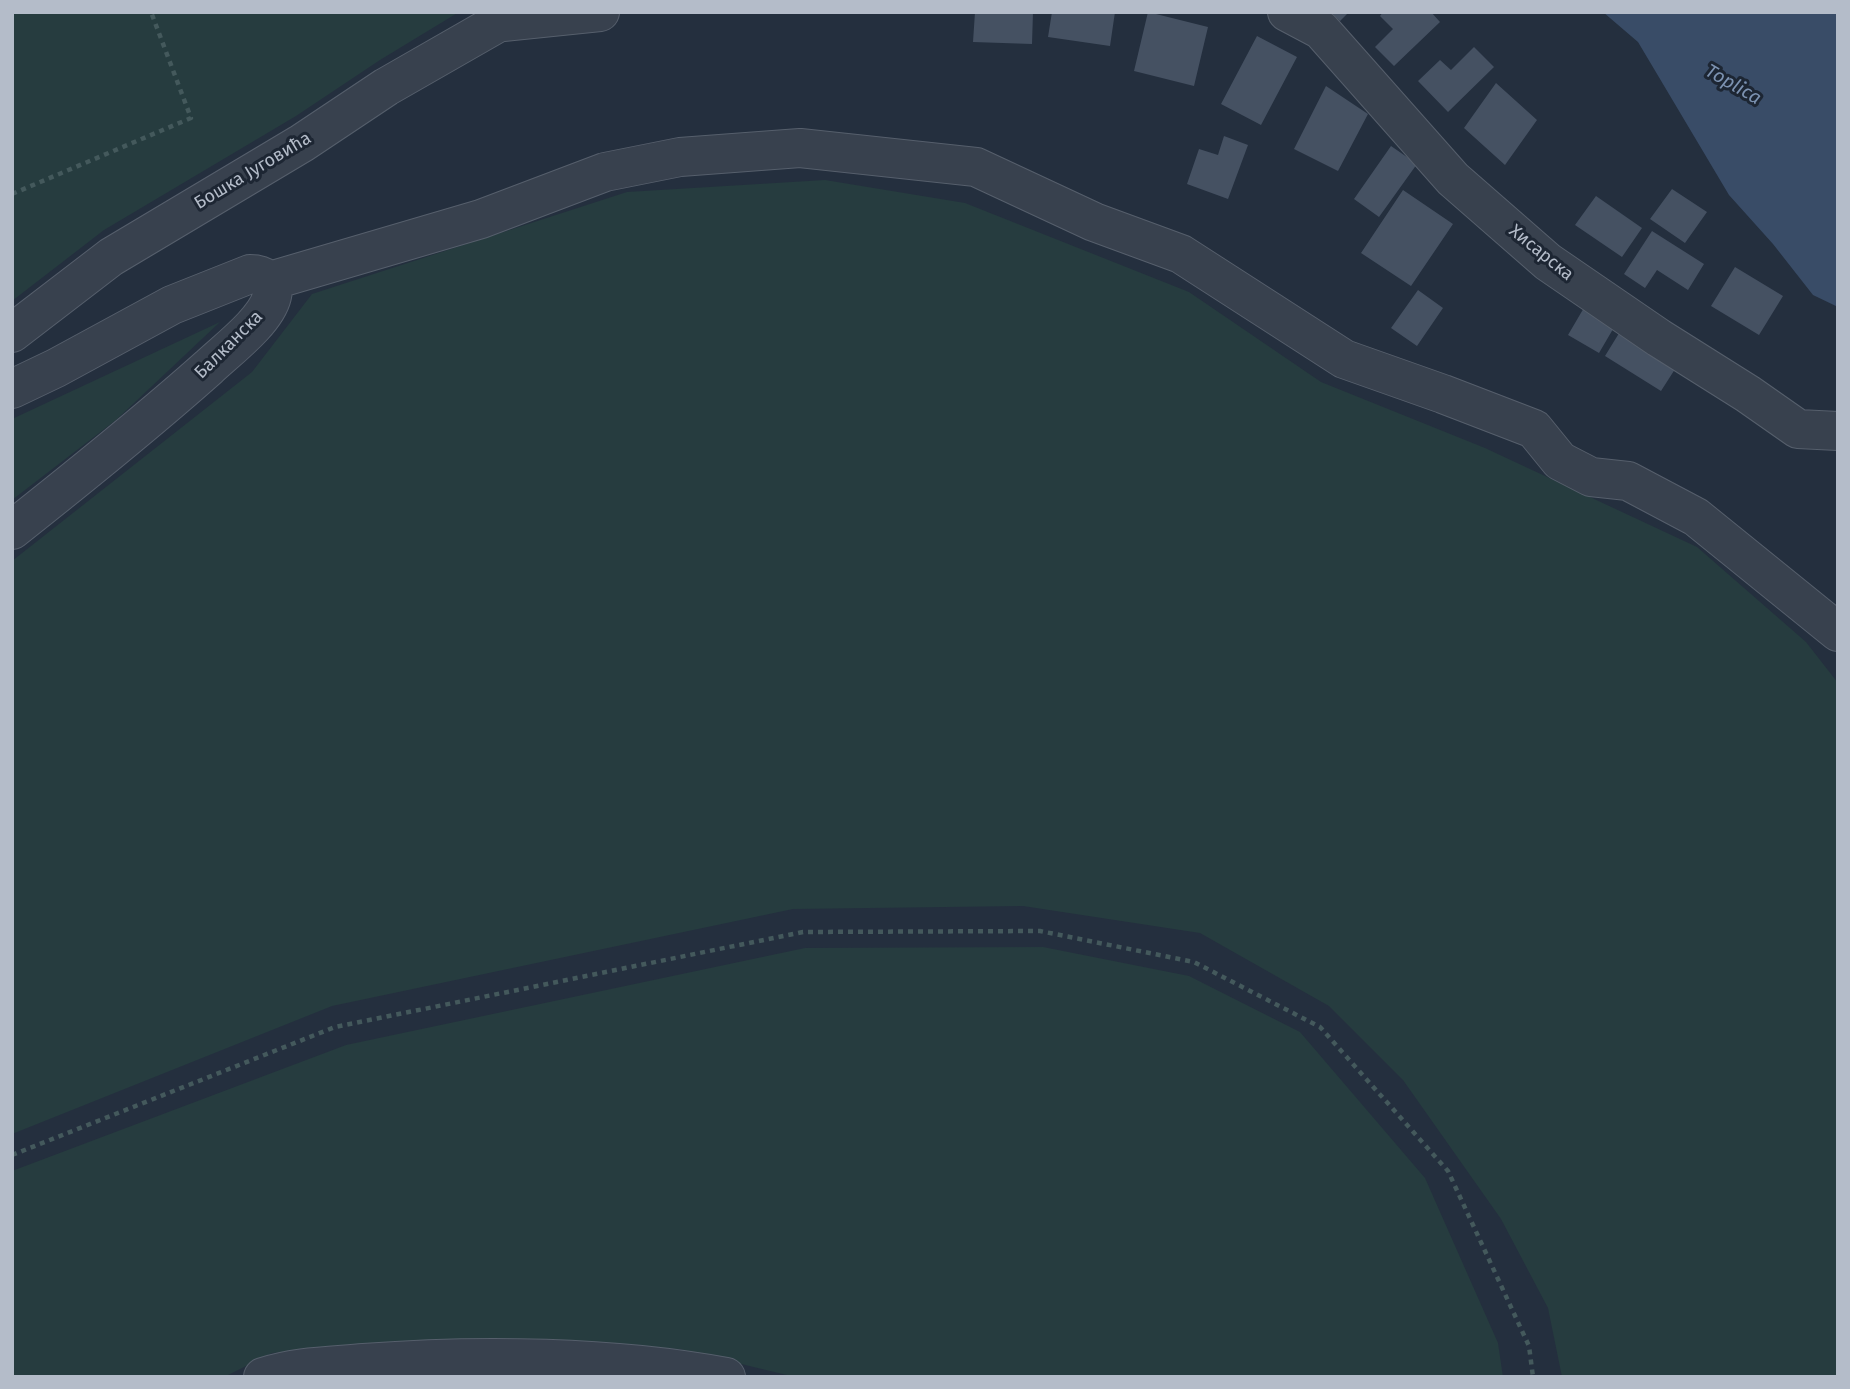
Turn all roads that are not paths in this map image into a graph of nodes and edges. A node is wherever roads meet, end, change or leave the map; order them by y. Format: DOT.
graph roads {
  1 [pos="600,12"];
  2 [pos="1287,12"];
  3 [pos="510,17"];
  4 [pos="270,281"];
  5 [pos="12,333"];
  6 [pos="12,389"];
  7 [pos="1838,431"];
  8 [pos="12,530"];
  9 [pos="1838,632"];
  10 [pos="263,1377"];
  11 [pos="726,1377"];
  1 -- 3 [label="street"];
  2 -- 7 [label="street, Хисарска"];
  3 -- 5 [label="street, Бошка Југовића"];
  4 -- 6 [label="street"];
  4 -- 8 [label="street, Балканска"];
  4 -- 9 [label="street"];
  10 -- 11 [label="street"];
}
